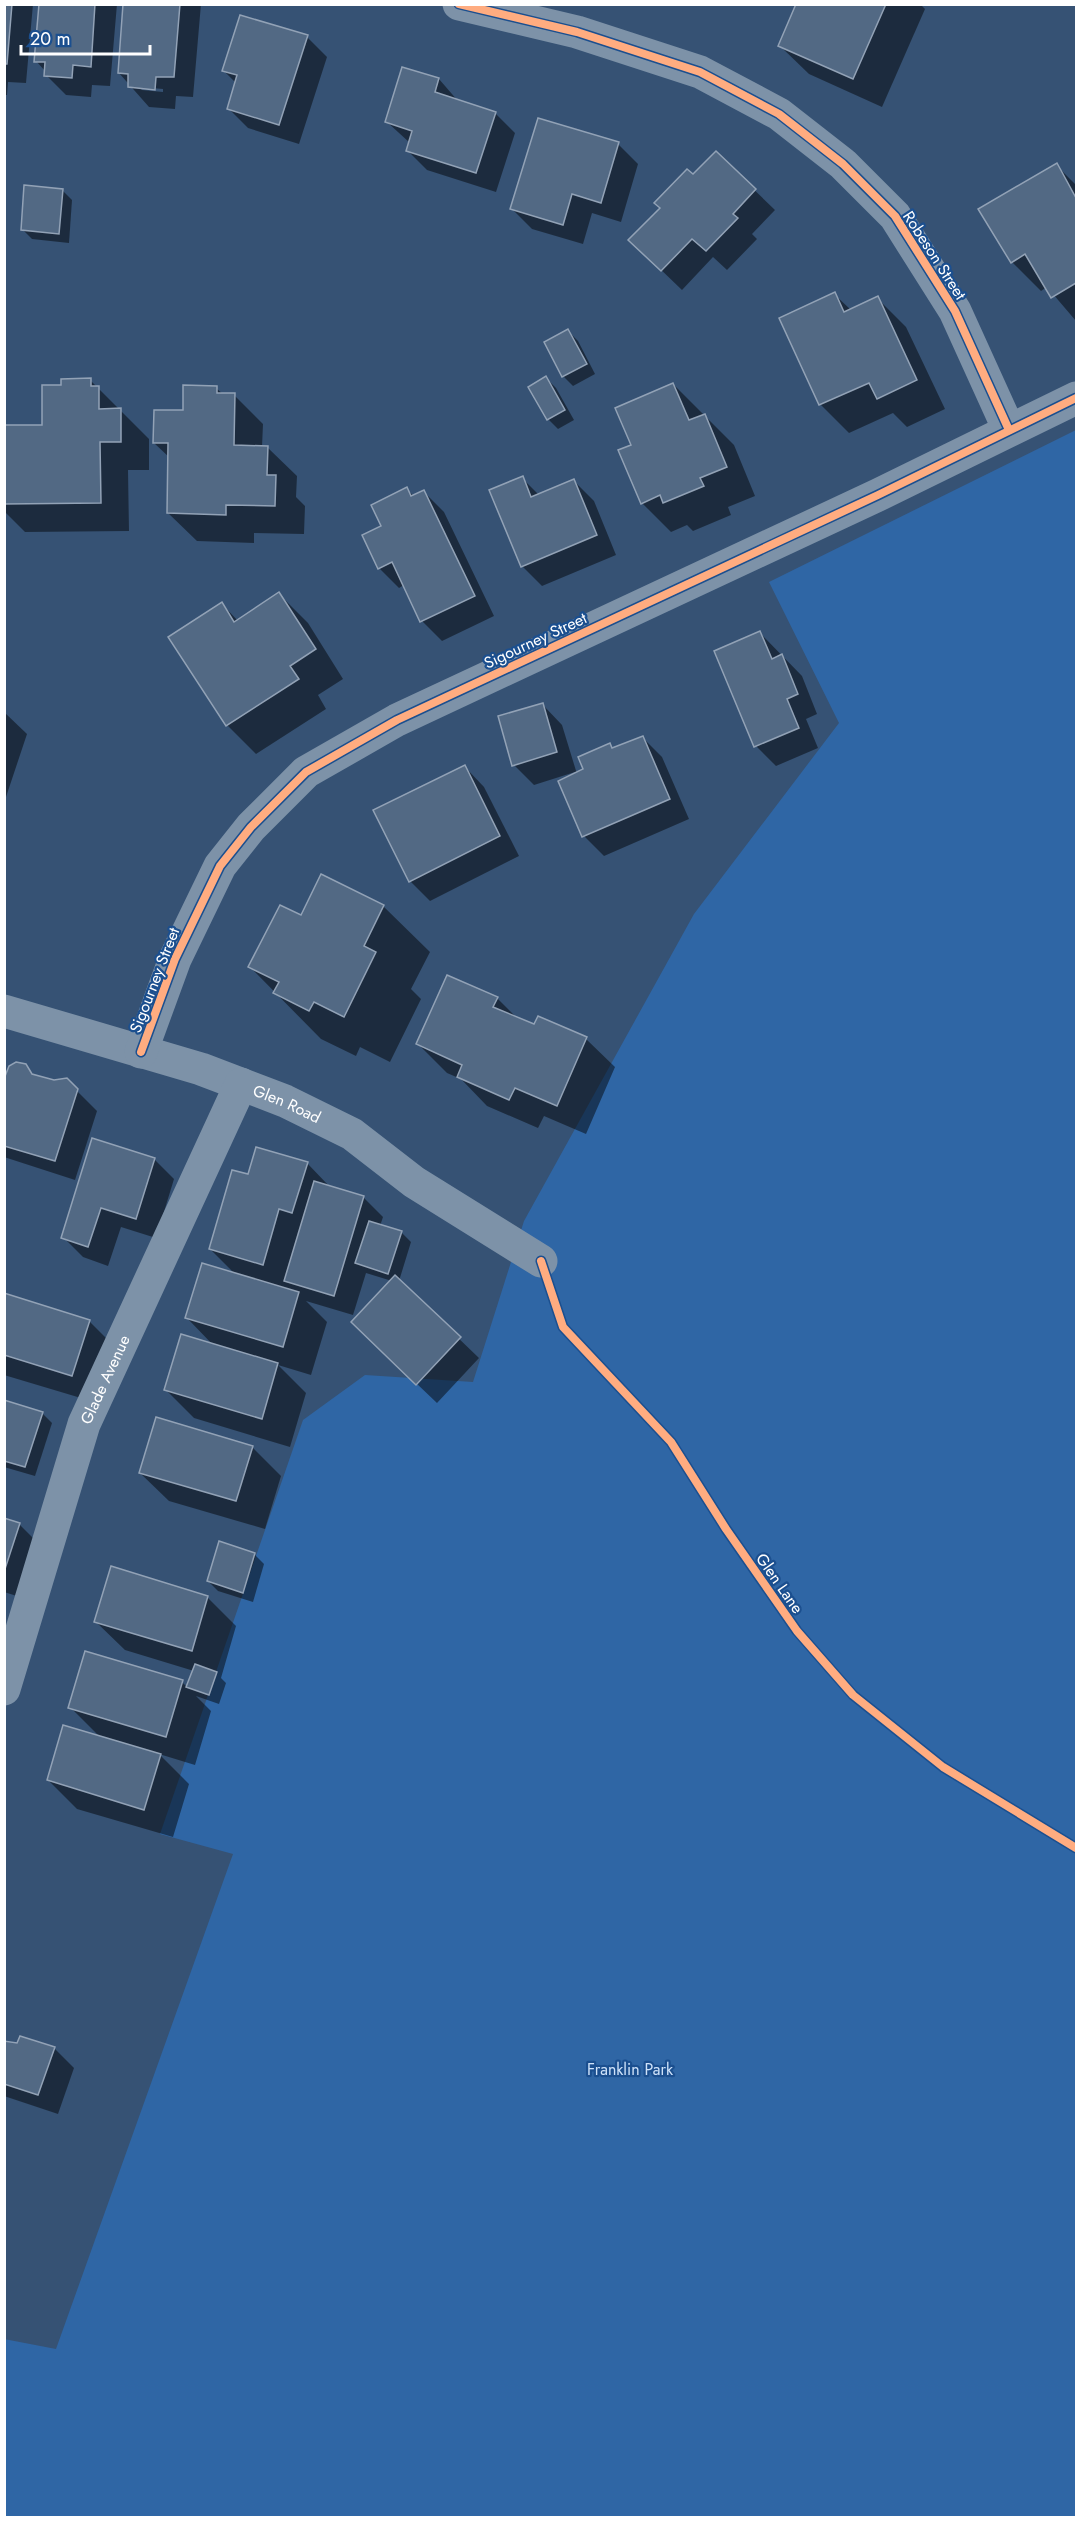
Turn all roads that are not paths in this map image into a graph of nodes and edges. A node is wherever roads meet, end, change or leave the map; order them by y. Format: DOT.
graph roads {
  1 [pos="459,4"];
  2 [pos="1077,398"];
  3 [pos="1009,430"];
  4 [pos="4,1011"];
  5 [pos="141,1052"];
  6 [pos="242,1084"];
  7 [pos="540,1261"];
  8 [pos="4,1689"];
  1 -- 3 [label="street, Robeson Street"];
  2 -- 3 [label="street, Sigourney Street"];
  3 -- 5 [label="street, Sigourney Street"];
  4 -- 5 [label="street, Glen Road"];
  5 -- 6 [label="street, Glen Road"];
  6 -- 7 [label="street, Glen Road"];
  6 -- 8 [label="street, Glade Avenue"];
}
